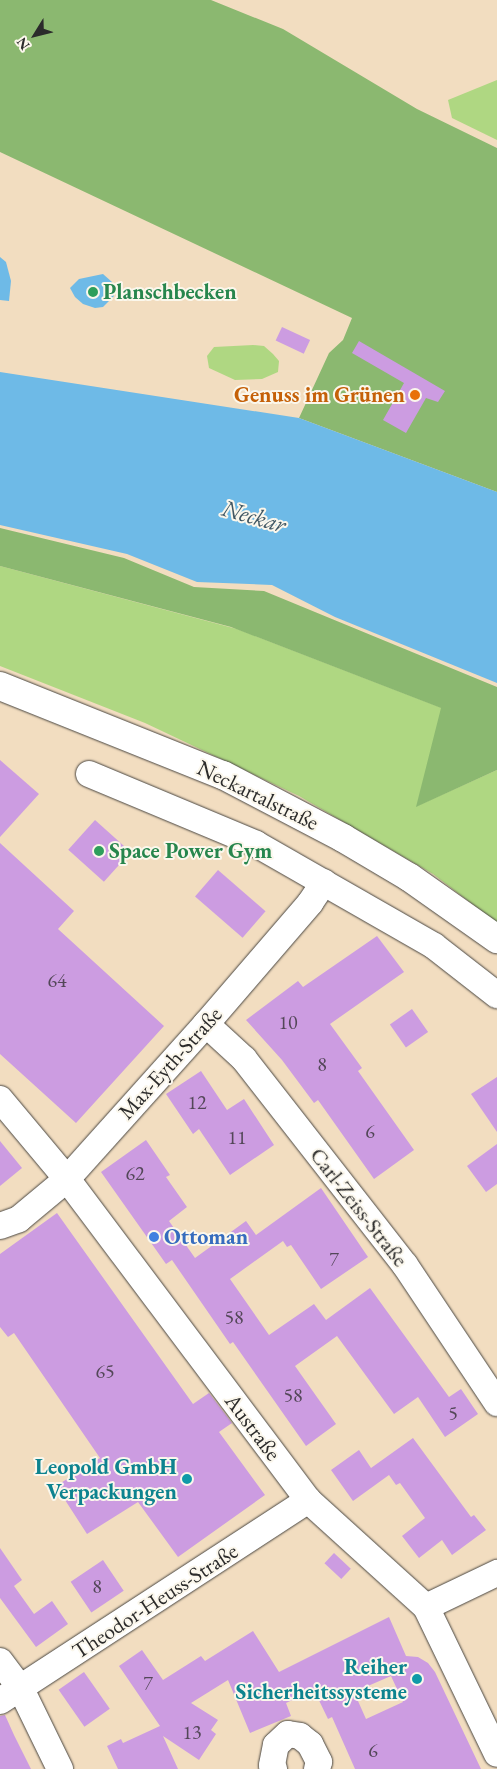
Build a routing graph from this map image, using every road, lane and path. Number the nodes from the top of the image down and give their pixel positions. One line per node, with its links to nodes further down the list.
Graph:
1 (0, 686): 4 (main road, Neckartalstraße)
2 (89, 774): 3 (street, Neckartalstraße)
3 (324, 882): 5 (street, Neckartalstraße); 6 (street, Max-Eyth-Straße)
4 (497, 939)
5 (497, 995)
6 (206, 1024): 8 (street, Max-Eyth-Straße); 10 (street, Carl-Zeiss-Straße)
7 (0, 1099): 8 (street, Austraße)
8 (67, 1179): 9 (street, Max-Eyth-Straße); 11 (street, Austraße)
9 (0, 1226)
10 (497, 1404)
11 (308, 1500): 13 (street, Austraße); 15 (street, Theodor-Heuss-Straße)
12 (497, 1574): 13 (street)
13 (426, 1607): 16 (street, Austraße)
14 (0, 1661): 15 (street)
15 (11, 1695): 17 (street)
16 (497, 1754)
17 (60, 1769)
18 (274, 1769): 19 (street)
19 (316, 1769)

